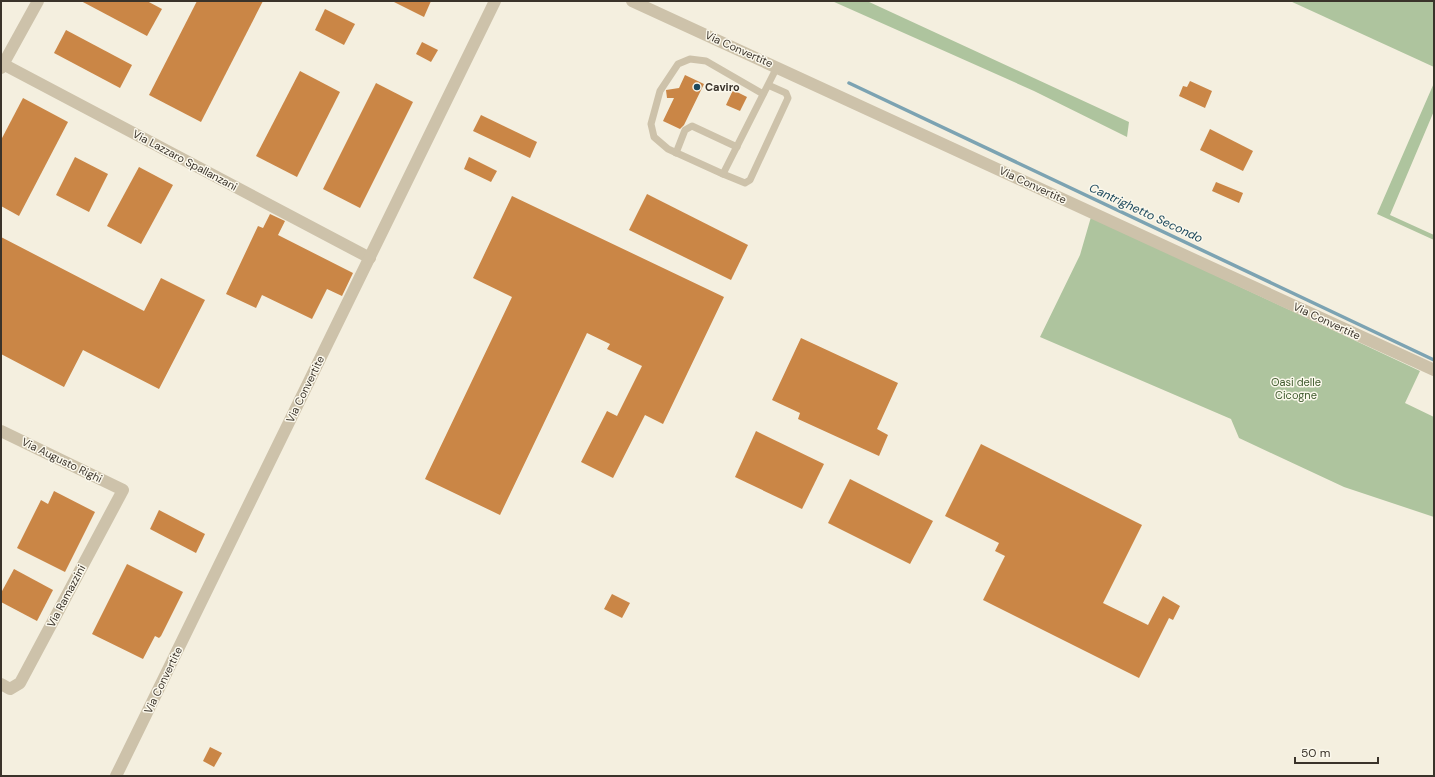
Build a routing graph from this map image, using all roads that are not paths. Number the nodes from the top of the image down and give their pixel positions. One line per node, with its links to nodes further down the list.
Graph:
1 (38, 1): 4 (street)
2 (495, 1): 11 (street, Via Convertite)
3 (632, 1): 5 (street, Via Convertite)
4 (2, 65): 11 (street, Via Lazzaro Spallanzani)
5 (777, 67): 6 (lane); 12 (street, Via Convertite)
6 (768, 85): 7 (lane); 10 (lane)
7 (764, 94): 8 (lane); 9 (lane)
8 (737, 147): 9 (lane); 10 (lane)
9 (676, 153): 10 (lane)
10 (723, 174)
11 (370, 258): 16 (street, Via Convertite)
12 (1434, 370)
13 (1, 431): 14 (street, Via Augusto Righi)
14 (123, 490): 15 (street, Via Ramazzini)
15 (1, 684)
16 (116, 776)

